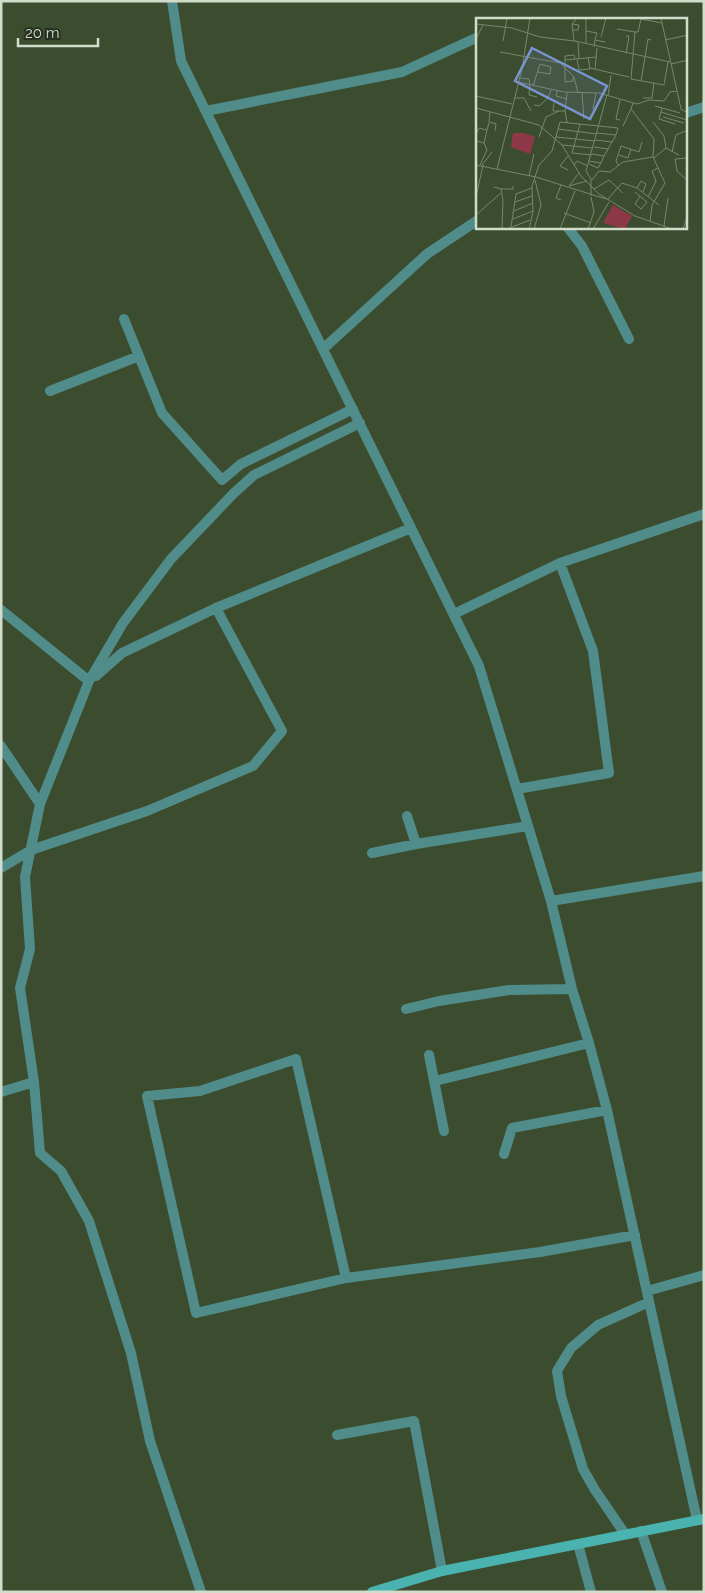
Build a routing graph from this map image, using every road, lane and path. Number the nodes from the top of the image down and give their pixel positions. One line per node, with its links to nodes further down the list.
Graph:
1 (172, 1): 4 (street)
2 (476, 38): 4 (street)
3 (704, 108): 5 (street)
4 (206, 111): 10 (street)
5 (688, 112)
6 (476, 221): 10 (street)
7 (569, 229): 9 (street)
8 (124, 319): 11 (street)
9 (629, 339)
10 (323, 349): 13 (street)
11 (139, 356): 12 (street); 13 (street)
12 (50, 391)
13 (353, 409): 14 (street)
14 (360, 423): 16 (street); 21 (street)
15 (704, 514): 17 (street)
16 (411, 528): 18 (street); 20 (street)
17 (560, 563): 20 (street); 23 (street)
18 (216, 608): 21 (street); 28 (street)
19 (1, 610): 21 (street)
20 (454, 614): 23 (street)
21 (89, 681): 24 (street)
22 (1, 746): 24 (street)
23 (517, 789): 26 (street)
24 (40, 804): 28 (street)
25 (407, 816): 27 (street)
26 (528, 826): 27 (street); 32 (street)
27 (416, 844): 29 (street)
28 (31, 850): 30 (street); 38 (street)
29 (372, 854)
30 (1, 868)
31 (704, 876): 32 (street)
32 (551, 901): 33 (street)
33 (572, 989): 34 (street); 35 (street)
34 (406, 1009)
35 (589, 1043): 37 (street); 40 (street)
36 (429, 1055): 37 (street)
37 (435, 1081): 41 (street)
38 (34, 1082): 39 (street); 54 (street)
39 (1, 1092)
40 (607, 1110): 42 (street); 43 (street)
41 (444, 1131)
42 (504, 1154)
43 (635, 1235): 45 (street); 46 (street)
44 (704, 1276): 46 (street)
45 (346, 1278): 45 (street)
46 (647, 1291): 47 (street)
47 (650, 1302): 49 (street); 51 (street)
48 (337, 1435): 53 (street)
49 (700, 1520): 50 (street)
50 (641, 1531): 51 (street); 57 (street)
51 (625, 1534): 52 (street)
52 (578, 1544): 53 (street); 56 (street)
53 (442, 1571): 55 (street)
54 (201, 1592)
55 (372, 1592)
56 (591, 1592)
57 (662, 1592)

